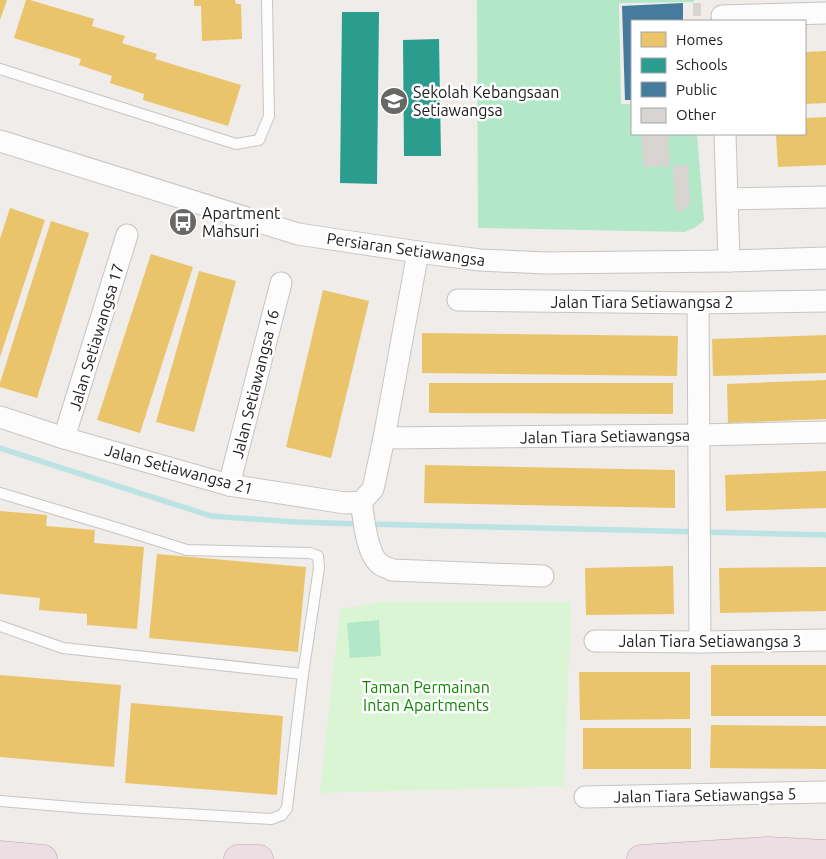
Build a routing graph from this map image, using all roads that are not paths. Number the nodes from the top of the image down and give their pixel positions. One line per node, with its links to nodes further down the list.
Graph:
1 (267, 0): 4 (lane)
2 (722, 13): 3 (street)
3 (826, 13)
4 (0, 69)
5 (725, 135): 8 (street)
6 (0, 141): 10 (street, Persiaran Setiawangsa)
7 (826, 197): 8 (street)
8 (727, 199): 12 (street)
9 (127, 236): 20 (street, Jalan Setiawangsa 17)
10 (418, 252): 12 (street, Persiaran Setiawangsa); 21 (street)
11 (826, 258): 12 (street, Persiaran Setiawangsa)
12 (729, 261)
13 (281, 283): 22 (street, Jalan Setiawangsa 16)
14 (458, 300): 16 (street, Jalan Tiara Setiawangsa 2)
15 (826, 301): 16 (street, Jalan Tiara Setiawangsa 2)
16 (698, 303): 19 (street)
17 (0, 417): 20 (street, Jalan Setiawangsa 21)
18 (826, 432): 19 (street, Jalan Tiara Setiawangsa)
19 (699, 436): 21 (street, Jalan Tiara Setiawangsa); 29 (street)
20 (64, 438): 22 (street, Jalan Setiawangsa 21)
21 (384, 438): 24 (street)
22 (229, 485): 24 (street, Jalan Setiawangsa 21)
23 (0, 493): 30 (lane)
24 (362, 509): 25 (street)
25 (543, 576)
26 (0, 626): 30 (lane)
27 (826, 640): 29 (street, Jalan Tiara Setiawangsa 3)
28 (595, 641): 29 (street, Jalan Tiara Setiawangsa 3)
29 (700, 642)
30 (304, 674): 33 (lane)
31 (826, 792): 32 (street, Jalan Tiara Setiawangsa 5)
32 (585, 797)
33 (0, 801)
34 (826, 854): 39 (highway)
35 (0, 855): 36 (highway)
36 (43, 859)
37 (238, 859): 38 (highway)
38 (259, 859)
39 (641, 859)

